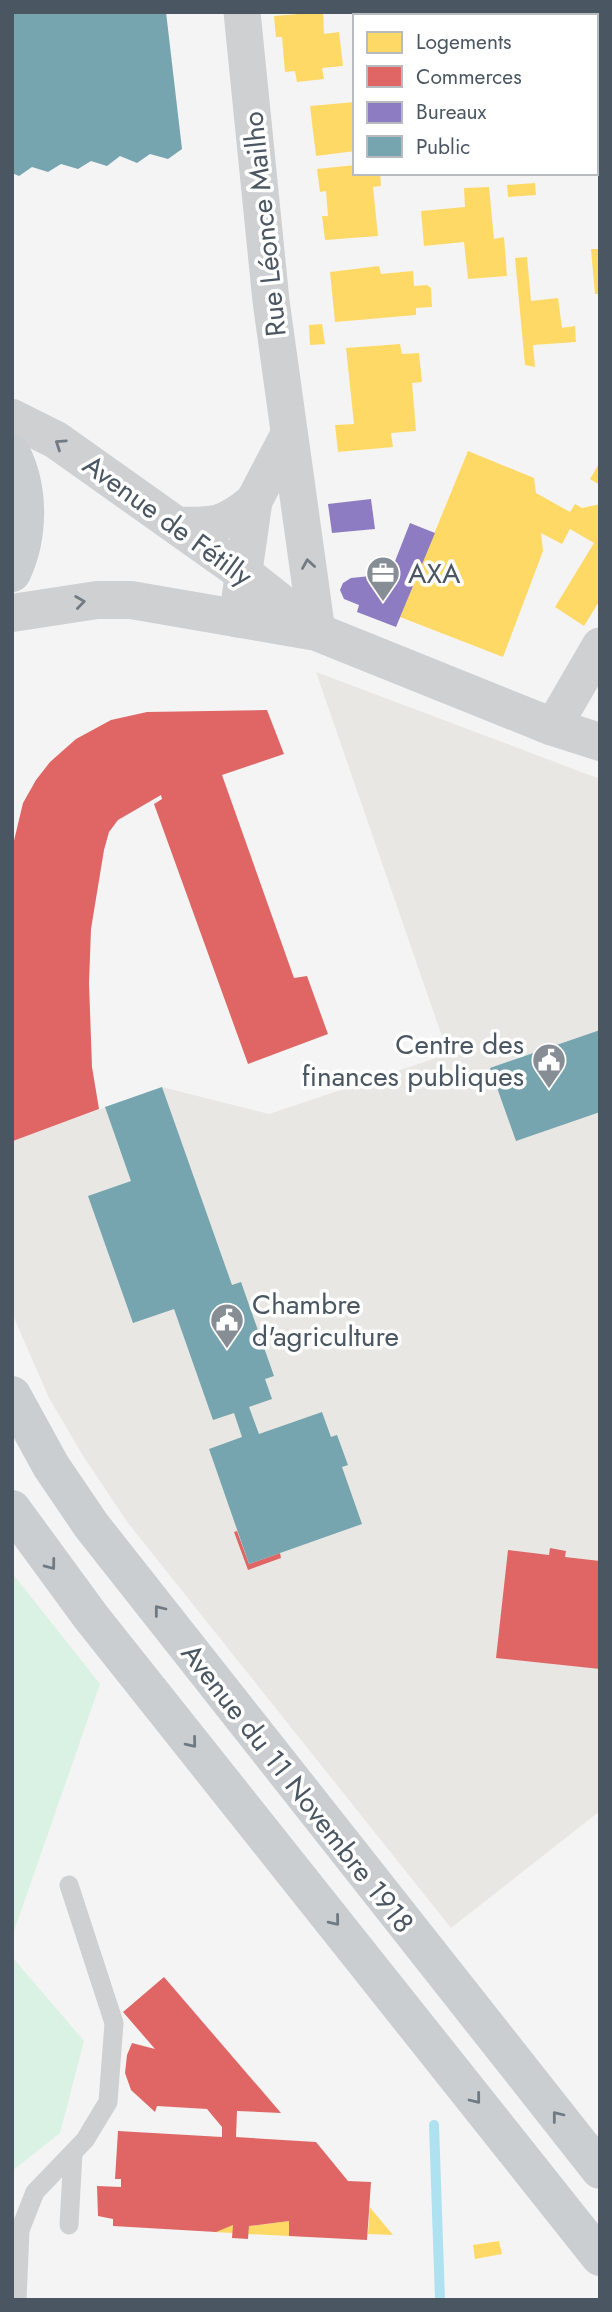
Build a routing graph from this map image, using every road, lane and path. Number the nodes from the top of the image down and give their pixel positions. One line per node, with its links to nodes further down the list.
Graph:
1 (242, 12): 3 (street, Rue Léonce Mailho)
2 (12, 418): 6 (street, Avenue de Fétilly, one-way to 2)
3 (288, 436): 5 (street); 11 (street, Rue Léonce Mailho, one-way to 3)
4 (12, 454): 8 (main road)
5 (254, 501): 6 (street); 7 (street)
6 (177, 525): 7 (street, Avenue de Fétilly)
7 (242, 572): 10 (street); 11 (street, Avenue de Fétilly)
8 (12, 573)
9 (12, 613): 10 (street, Avenue de Fétilly, one-way to 10)
10 (237, 618): 11 (street, Avenue de Fétilly)
11 (317, 632): 13 (street, Avenue de Fétilly)
12 (600, 646): 13 (street)
13 (553, 727): 14 (street, Avenue de Fétilly)
14 (600, 742)
15 (12, 1395): 19 (main road, Avenue du 11 Novembre 1918, one-way to 15)
16 (12, 1509): 21 (main road, Avenue du 11 Novembre 1918, one-way to 21)
17 (69, 1885): 18 (lane)
18 (73, 2153): 20 (lane); 22 (lane)
19 (600, 2170)
20 (69, 2225)
21 (600, 2257)
22 (17, 2300)

